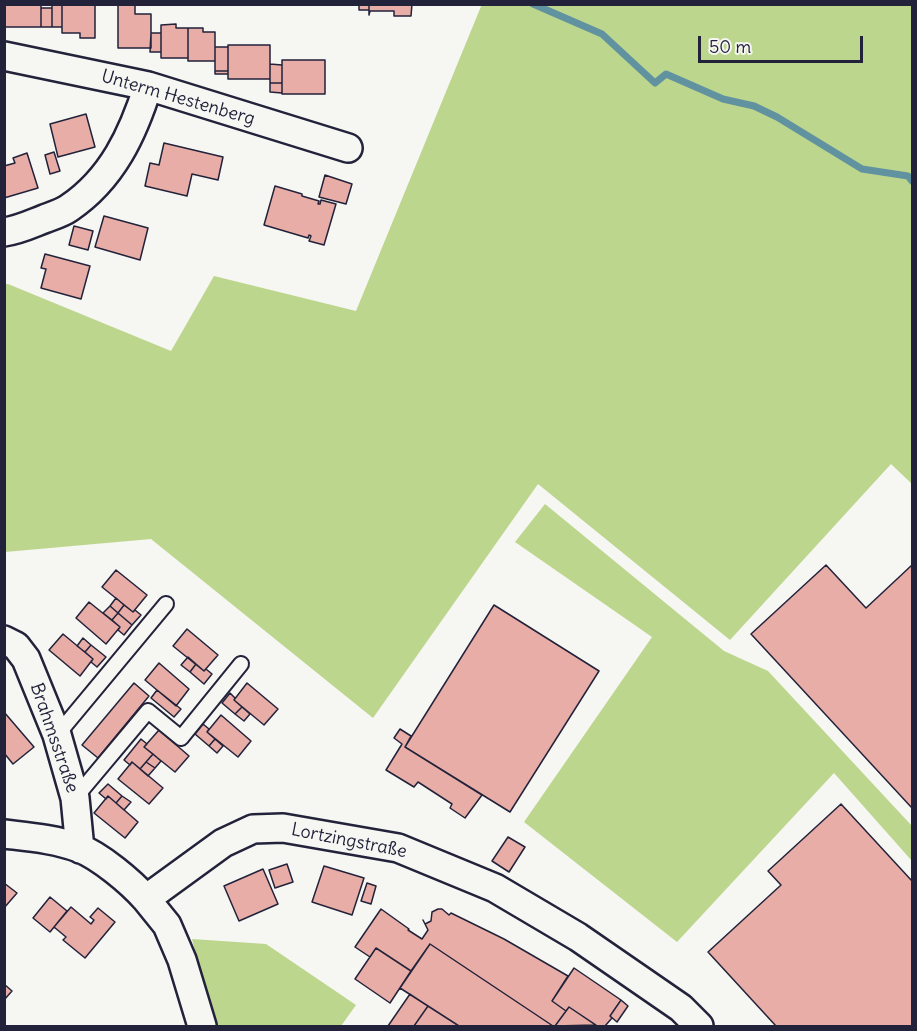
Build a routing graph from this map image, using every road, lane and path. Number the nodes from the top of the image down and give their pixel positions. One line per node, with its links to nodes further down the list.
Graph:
1 (4, 56): 2 (street, Unterm Hestenberg)
2 (147, 86): 3 (street, Unterm Hestenberg); 4 (street)
3 (348, 148)
4 (4, 232)
5 (166, 604): 8 (lane)
6 (4, 640): 8 (street, Brahmsstraße)
7 (241, 664): 9 (lane)
8 (57, 735): 9 (street, Brahmsstraße)
9 (75, 798): 11 (street, Brahmsstraße)
10 (4, 834): 11 (street)
11 (80, 849): 12 (street)
12 (146, 899): 13 (street); 14 (street, Lortzingstraße)
13 (202, 1026)
14 (699, 1026)

